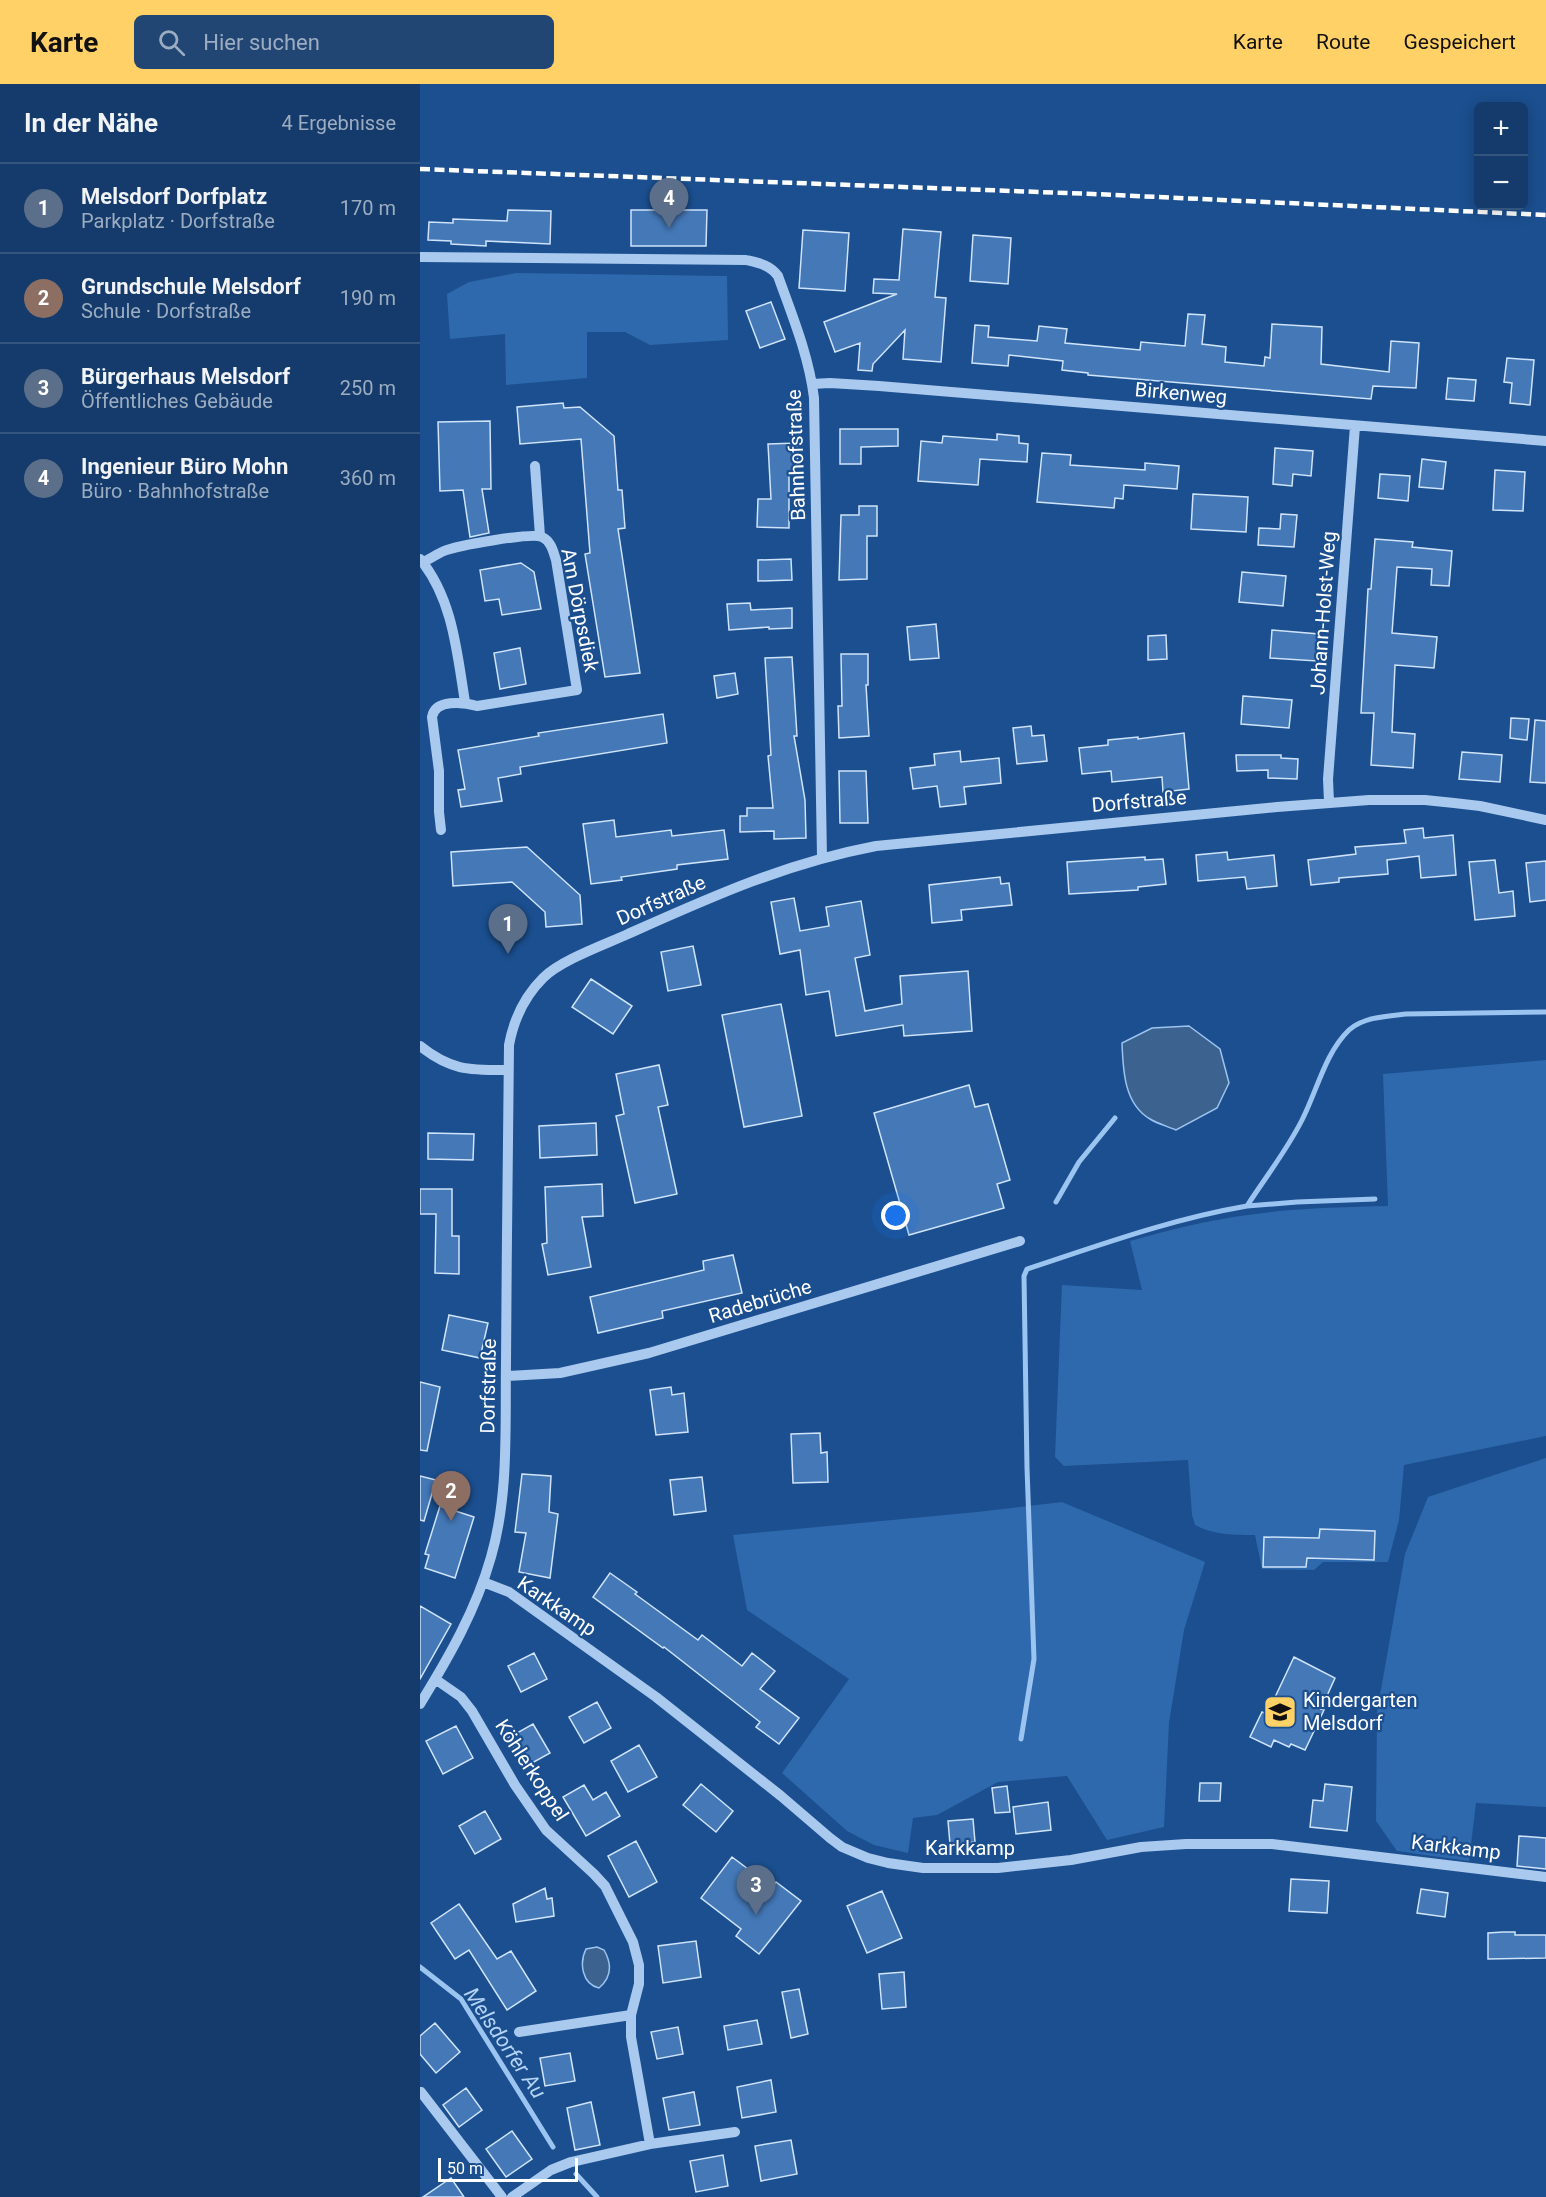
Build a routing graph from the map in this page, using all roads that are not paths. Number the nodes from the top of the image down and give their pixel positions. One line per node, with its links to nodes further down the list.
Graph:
1 (420, 258): 2 (street, Bahnhofstraße)
2 (812, 384): 3 (street, Birkenweg); 12 (street, Bahnhofstraße)
3 (1355, 426): 4 (street, Birkenweg); 9 (street, Johann-Holst-Weg)
4 (1546, 441)
5 (535, 466): 6 (street, Am Dörpsdiek)
6 (540, 536): 7 (street, Am Dörpsdiek); 8 (street, Am Dörpsdiek)
7 (422, 561): 8 (street, Am Dörpsdiek)
8 (465, 702): 11 (street, Am Dörpsdiek)
9 (1329, 802): 10 (street, Dorfstraße); 12 (street, Dorfstraße)
10 (1546, 820)
11 (441, 830)
12 (822, 857): 14 (street, Dorfstraße)
13 (420, 1046): 14 (street)
14 (508, 1070): 16 (street, Dorfstraße)
15 (1020, 1241): 16 (street, Radebrüche)
16 (506, 1376): 17 (street, Dorfstraße)
17 (483, 1582): 18 (street, Dorfstraße); 20 (street, Karkkamp)
18 (435, 1679): 19 (street, Dorfstraße); 21 (street, Köhlerkoppel)
19 (420, 1704)
20 (1546, 1876)
21 (631, 2015): 22 (street); 25 (street, Köhlerkoppel)
22 (519, 2032)
23 (421, 2092): 26 (street)
24 (735, 2132): 25 (street)
25 (650, 2145): 27 (street)
26 (502, 2197)
27 (512, 2197)

